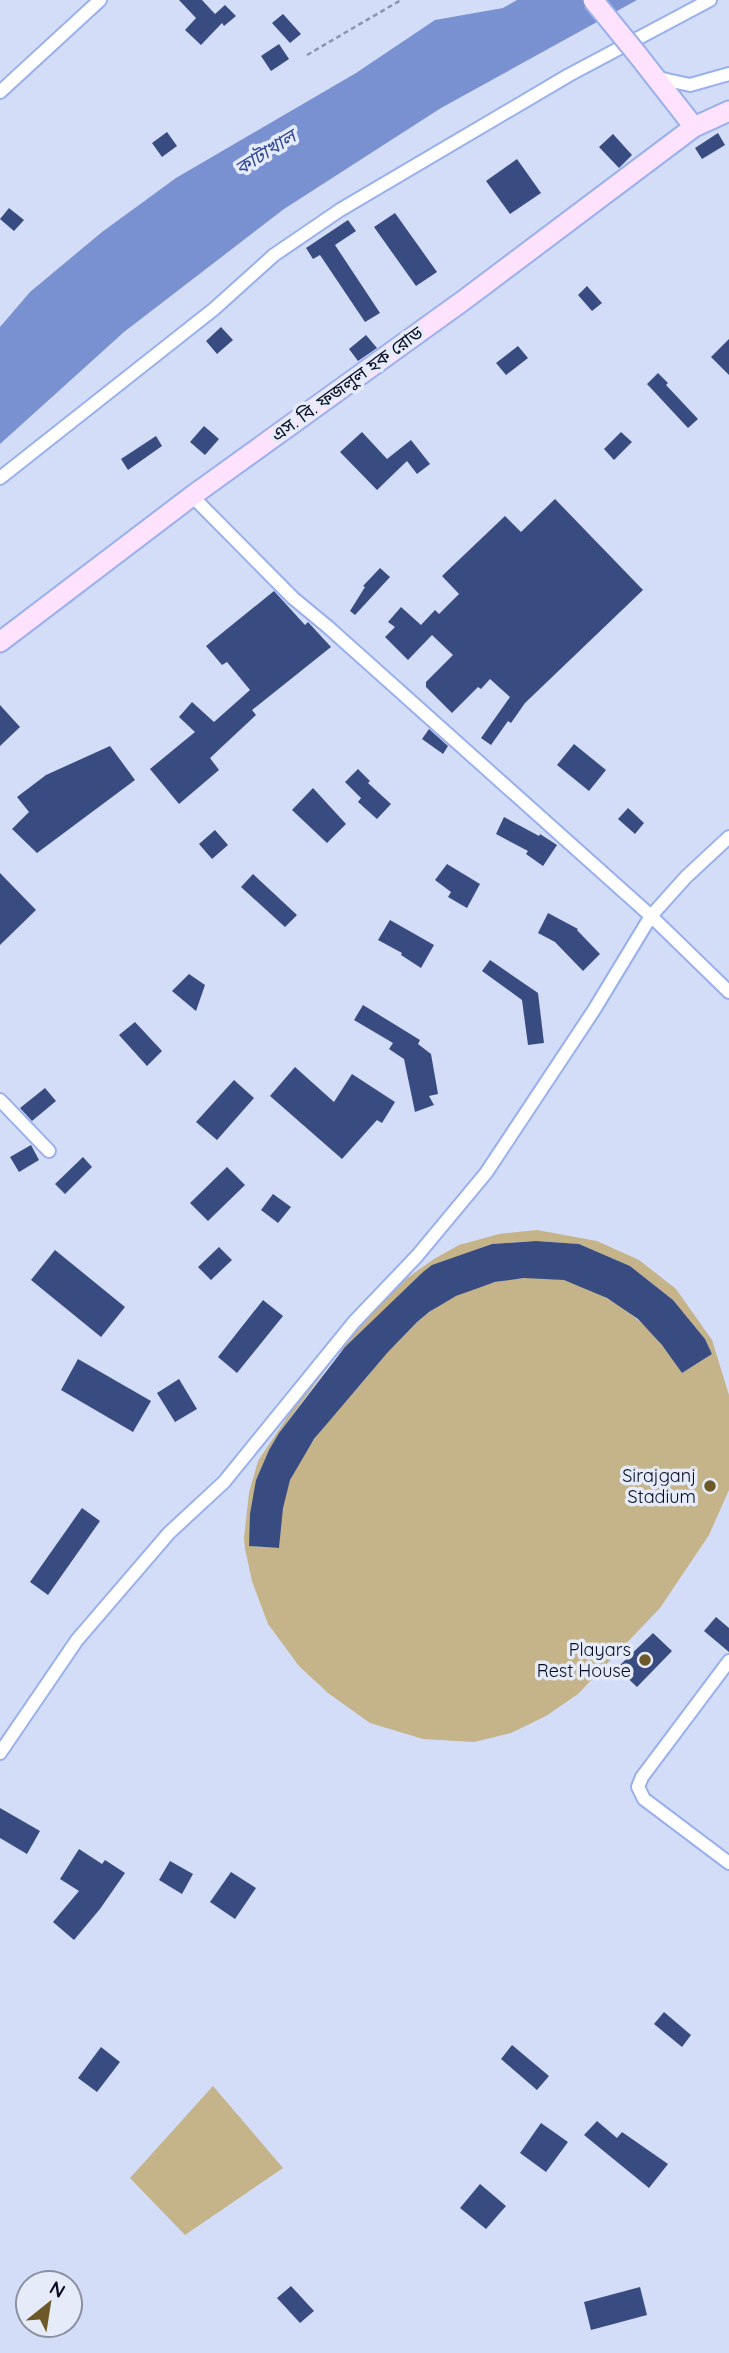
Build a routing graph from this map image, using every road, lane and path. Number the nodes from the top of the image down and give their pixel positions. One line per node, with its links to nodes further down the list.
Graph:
1 (100, 0): 8 (street)
2 (401, 0): 5 (path)
3 (593, 0): 7 (main road, bridge)
4 (710, 0): 11 (street)
5 (307, 55)
6 (729, 74): 7 (street)
7 (655, 77): 10 (main road)
8 (0, 92)
9 (729, 111): 10 (main road, এস. বি. ফজলুল হক রোড)
10 (694, 127): 12 (main road, এস. বি. ফজলুল হক রোড)
11 (0, 478)
12 (192, 496): 13 (main road, এস. বি. ফজলুল হক রোড); 15 (street)
13 (0, 642)
14 (729, 837): 15 (street)
15 (651, 916): 16 (street); 20 (street)
16 (729, 992)
17 (0, 1100): 18 (street)
18 (49, 1151)
19 (729, 1661): 21 (street)
20 (0, 1753)
21 (729, 1863)

